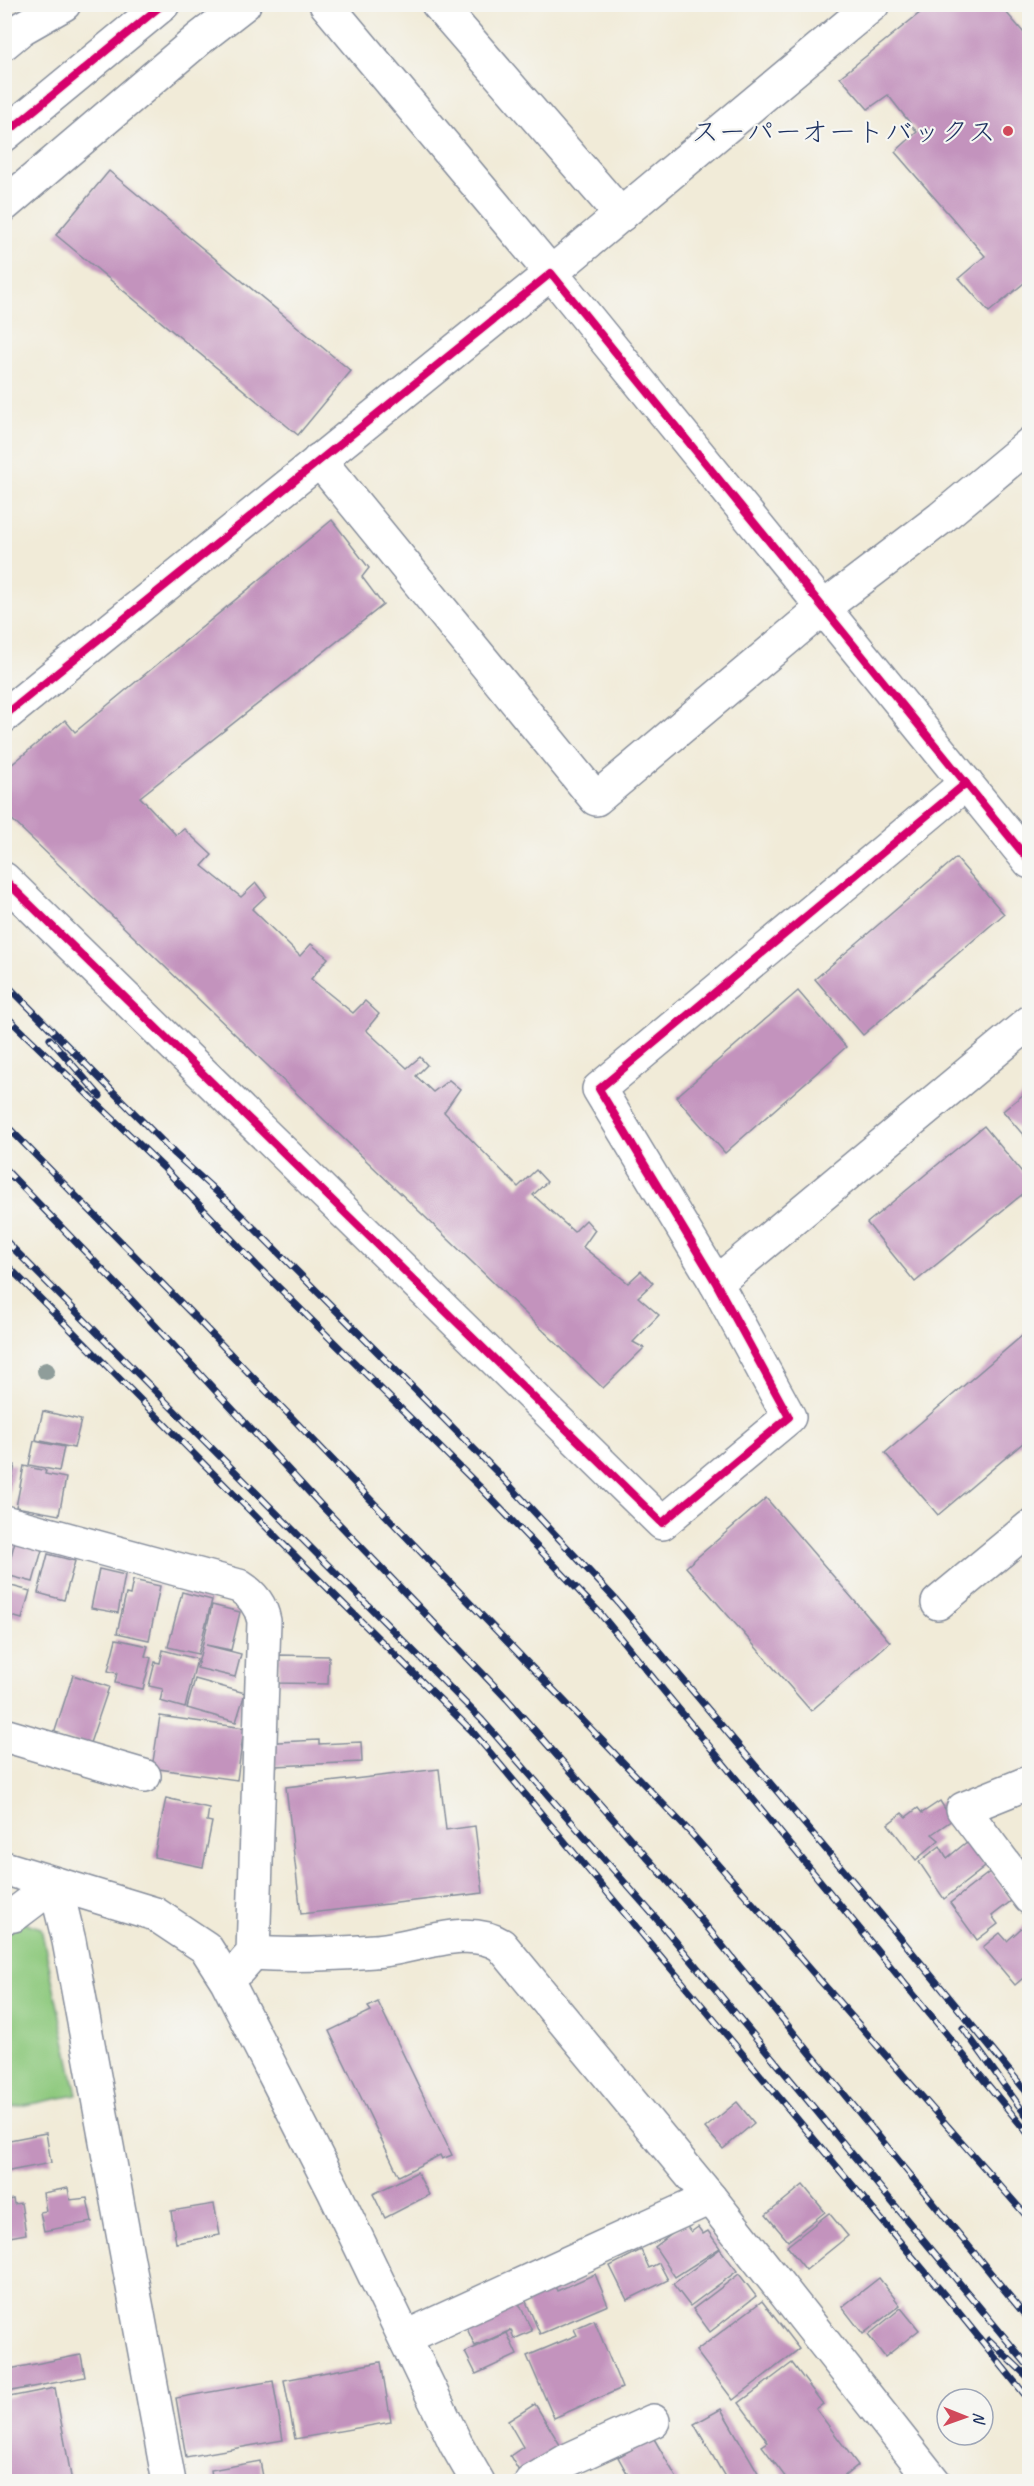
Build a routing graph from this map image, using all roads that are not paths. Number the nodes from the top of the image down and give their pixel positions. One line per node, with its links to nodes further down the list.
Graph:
1 (64, 4): 9 (street)
2 (163, 4): 10 (street)
3 (174, 4): 8 (street)
4 (244, 4): 8 (street)
5 (327, 4): 13 (street)
6 (438, 4): 12 (street)
7 (873, 4): 12 (street)
8 (199, 39): 11 (street)
9 (4, 43)
10 (4, 135)
11 (4, 204)
12 (621, 215): 13 (street)
13 (551, 273): 15 (street); 16 (street)
14 (1029, 444): 16 (street)
15 (319, 460): 16 (street); 17 (street)
16 (823, 608): 18 (street)
17 (4, 716)
18 (966, 783): 19 (street); 22 (street)
19 (1029, 862)
20 (4, 879): 22 (street)
21 (1029, 1022): 22 (street)
22 (716, 1283)
23 (4, 1522): 33 (street)
24 (1029, 1527): 25 (street)
25 (938, 1604)
26 (4, 1735): 27 (street)
27 (144, 1776)
28 (1029, 1782): 31 (street)
29 (4, 1868): 30 (street)
30 (56, 1884): 32 (street); 34 (street); 38 (street)
31 (1029, 1898)
32 (4, 1916)
33 (253, 1953): 34 (street); 35 (street)
34 (228, 1981): 36 (street)
35 (710, 2198): 36 (street); 41 (street)
36 (406, 2337): 39 (street)
37 (654, 2421): 40 (street)
38 (169, 2481)
39 (478, 2481)
40 (531, 2481)
41 (934, 2481)

